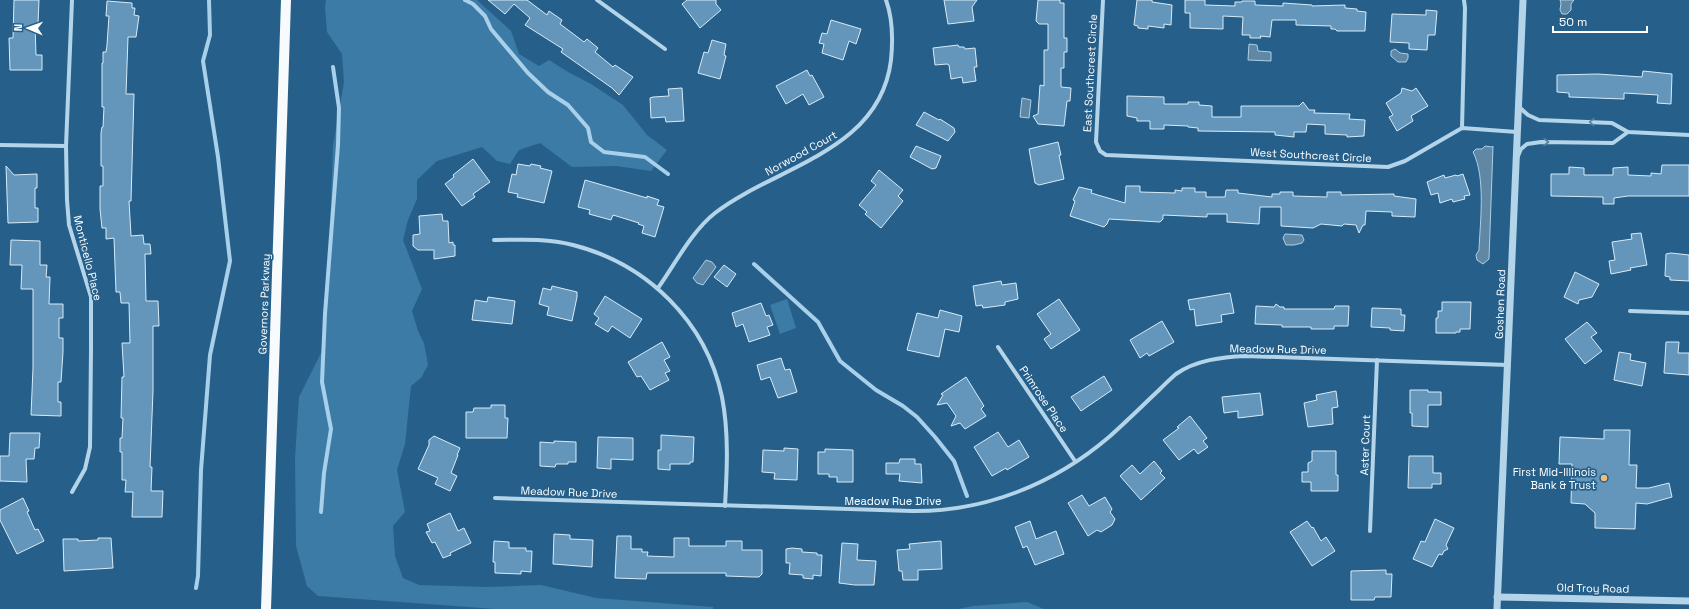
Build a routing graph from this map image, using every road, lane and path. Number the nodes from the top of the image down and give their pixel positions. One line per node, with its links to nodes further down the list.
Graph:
1 (72, 0): 15 (street, Monticello Place)
2 (286, 0): 32 (main road, Governors Parkway)
3 (597, 0): 8 (street)
4 (886, 0): 19 (street, Norwood Court)
5 (1103, 0): 16 (street, East Southcrest Circle)
6 (1464, 0): 10 (street)
7 (1523, 0): 9 (street, Goshen Road)
8 (665, 49)
9 (1518, 106): 11 (street, Goshen Road); 12 (street, one-way to 9)
10 (1462, 128): 11 (street); 16 (street, West Southcrest Circle)
11 (1517, 132): 17 (street, Goshen Road)
12 (1628, 132): 13 (street); 17 (street, one-way to 12)
13 (1689, 135)
14 (0, 145): 15 (street)
15 (66, 146): 26 (street, Monticello Place)
16 (1098, 147)
17 (1517, 160): 24 (street, Goshen Road)
18 (494, 240): 19 (street)
19 (658, 288): 28 (street)
20 (1630, 311): 21 (street)
21 (1689, 313)
22 (998, 347): 25 (street, Primrose Place)
23 (1377, 360): 24 (street, Meadow Rue Drive); 25 (street, Meadow Rue Drive); 29 (street, Aster Court)
24 (1508, 365): 30 (street, Goshen Road)
25 (1076, 461): 28 (street, Meadow Rue Drive)
26 (72, 492)
27 (495, 498): 28 (street, Meadow Rue Drive)
28 (725, 506)
29 (1370, 531)
30 (1497, 597): 31 (street, Old Troy Road); 33 (street, Goshen Road)
31 (1689, 601)
32 (266, 609)
33 (1497, 609)

